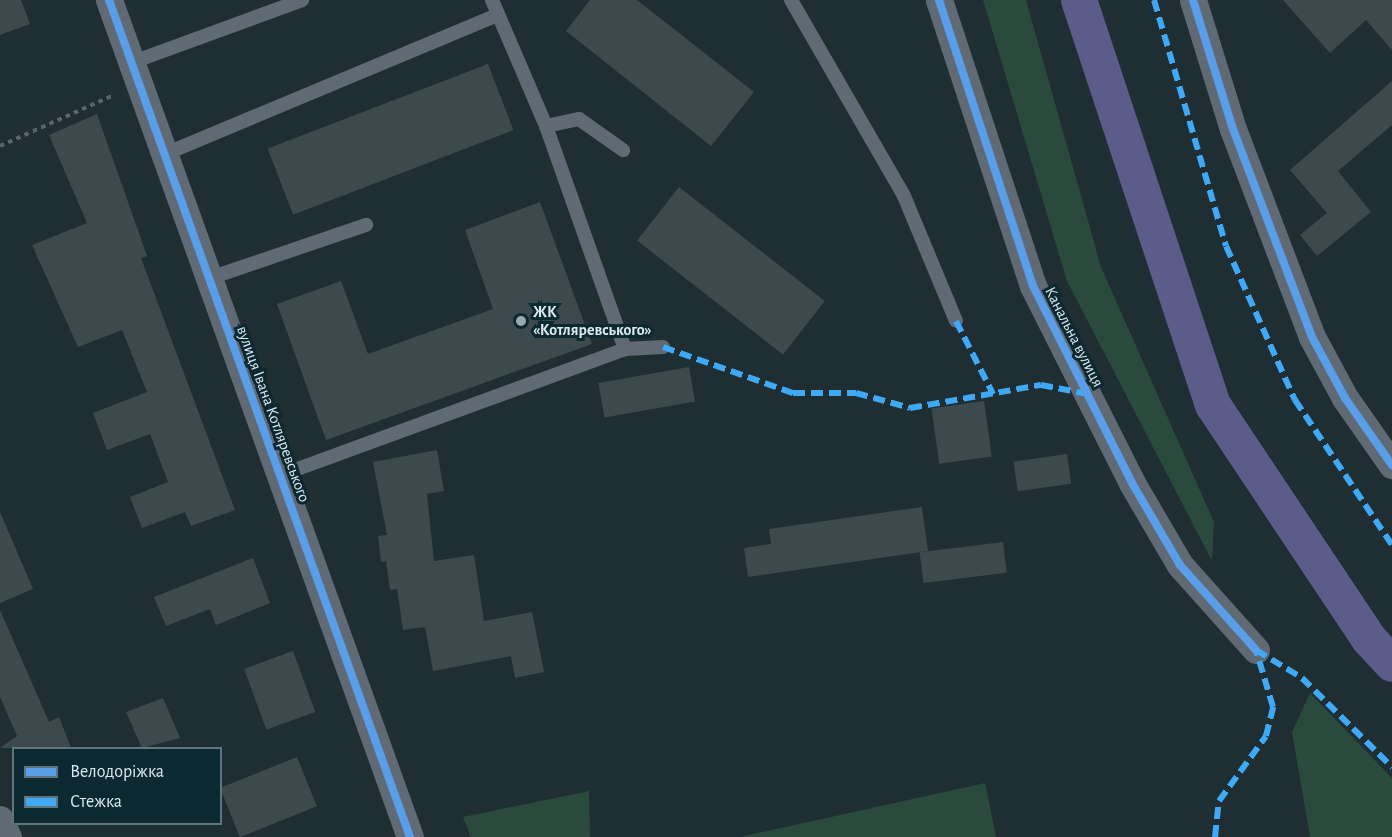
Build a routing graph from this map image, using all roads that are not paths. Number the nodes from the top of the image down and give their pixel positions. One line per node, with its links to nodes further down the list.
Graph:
1 (109, 0): 8 (street, вулиця Івана Котляревського)
2 (302, 0): 8 (lane)
3 (492, 0): 7 (lane)
4 (791, 0): 14 (lane)
5 (939, 0): 19 (street, Канальна вулиця)
6 (1193, 0): 17 (street)
7 (498, 15): 9 (lane); 11 (lane)
8 (136, 73): 11 (street, вулиця Івана Котляревського)
9 (546, 126): 10 (lane); 16 (lane)
10 (623, 150)
11 (165, 153): 13 (street, вулиця Івана Котляревського)
12 (366, 225): 13 (lane)
13 (210, 278): 18 (street, вулиця Івана Котляревського)
14 (956, 321)
15 (663, 347): 16 (lane)
16 (625, 349): 18 (lane)
17 (1392, 465)
18 (281, 475): 22 (street, вулиця Івана Котляревського)
19 (1256, 650)
20 (0, 819): 21 (street)
21 (8, 837)
22 (410, 837)

